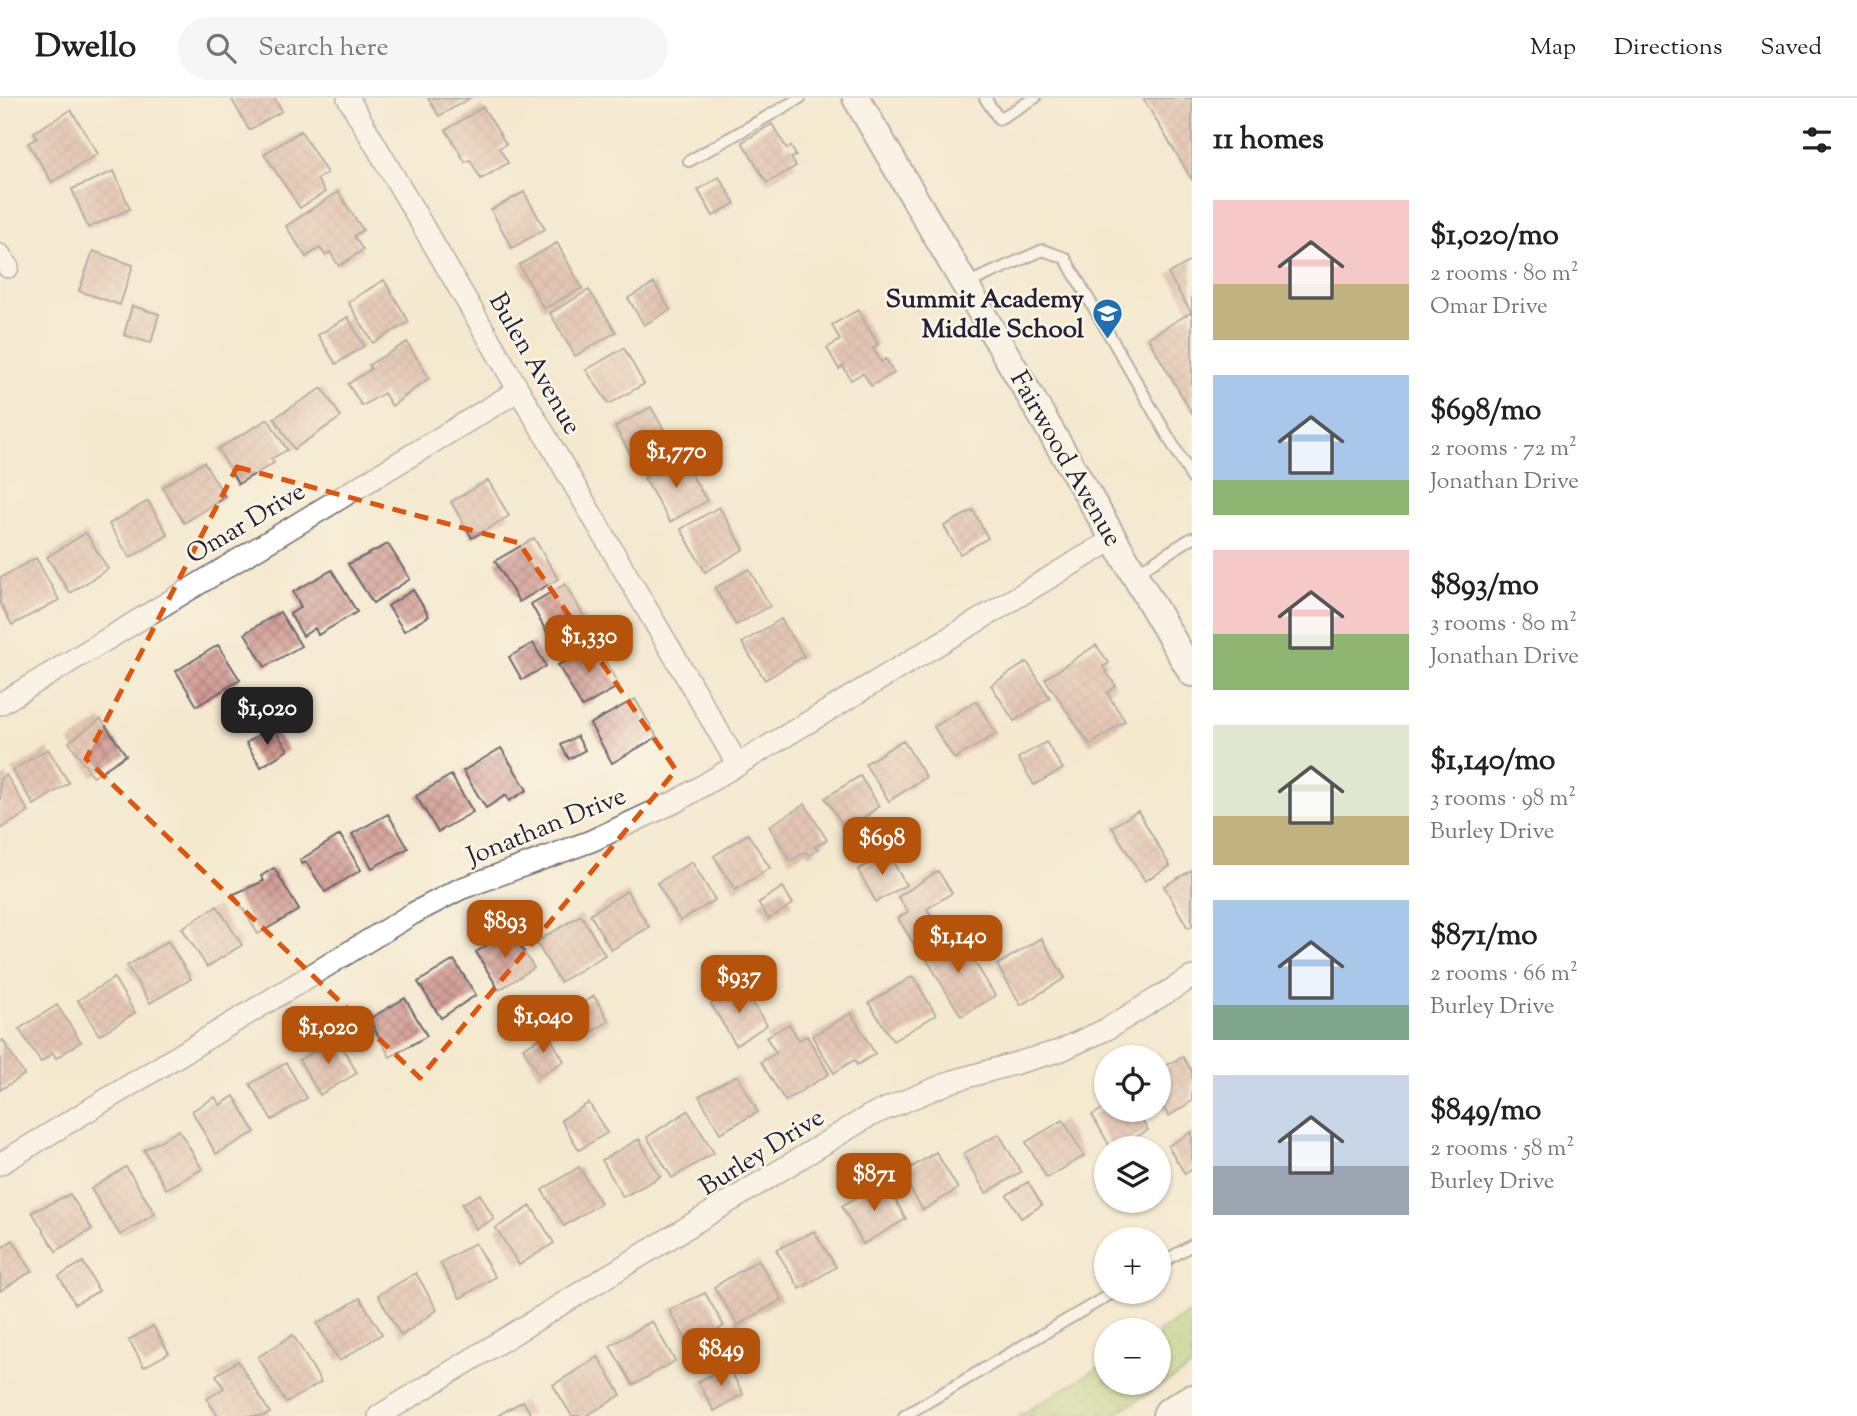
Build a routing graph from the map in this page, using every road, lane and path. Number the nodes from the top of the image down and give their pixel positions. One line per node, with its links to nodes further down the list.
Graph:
1 (348, 98): 8 (street, Bulen Avenue)
2 (800, 98): 6 (lane)
3 (856, 98): 7 (street, Fairwood Avenue)
4 (985, 98): 5 (lane)
5 (1035, 98)
6 (689, 161)
7 (965, 284): 9 (lane); 11 (street, Fairwood Avenue)
8 (519, 390): 14 (street, Omar Drive); 15 (street, Bulen Avenue)
9 (1192, 478)
10 (1192, 538): 12 (lane)
11 (1114, 539): 12 (street, Fairwood Avenue); 15 (street, Jonathan Drive)
12 (1134, 574): 13 (street, Fairwood Avenue)
13 (1192, 673)
14 (0, 704)
15 (738, 765): 17 (street, Jonathan Drive)
16 (1192, 977): 22 (street, Burley Drive)
17 (0, 1164)
18 (1192, 1245): 19 (lane)
19 (1171, 1257)
20 (1094, 1304): 23 (lane)
21 (1192, 1404): 24 (highway)
22 (379, 1416)
23 (904, 1416)
24 (1171, 1416)

